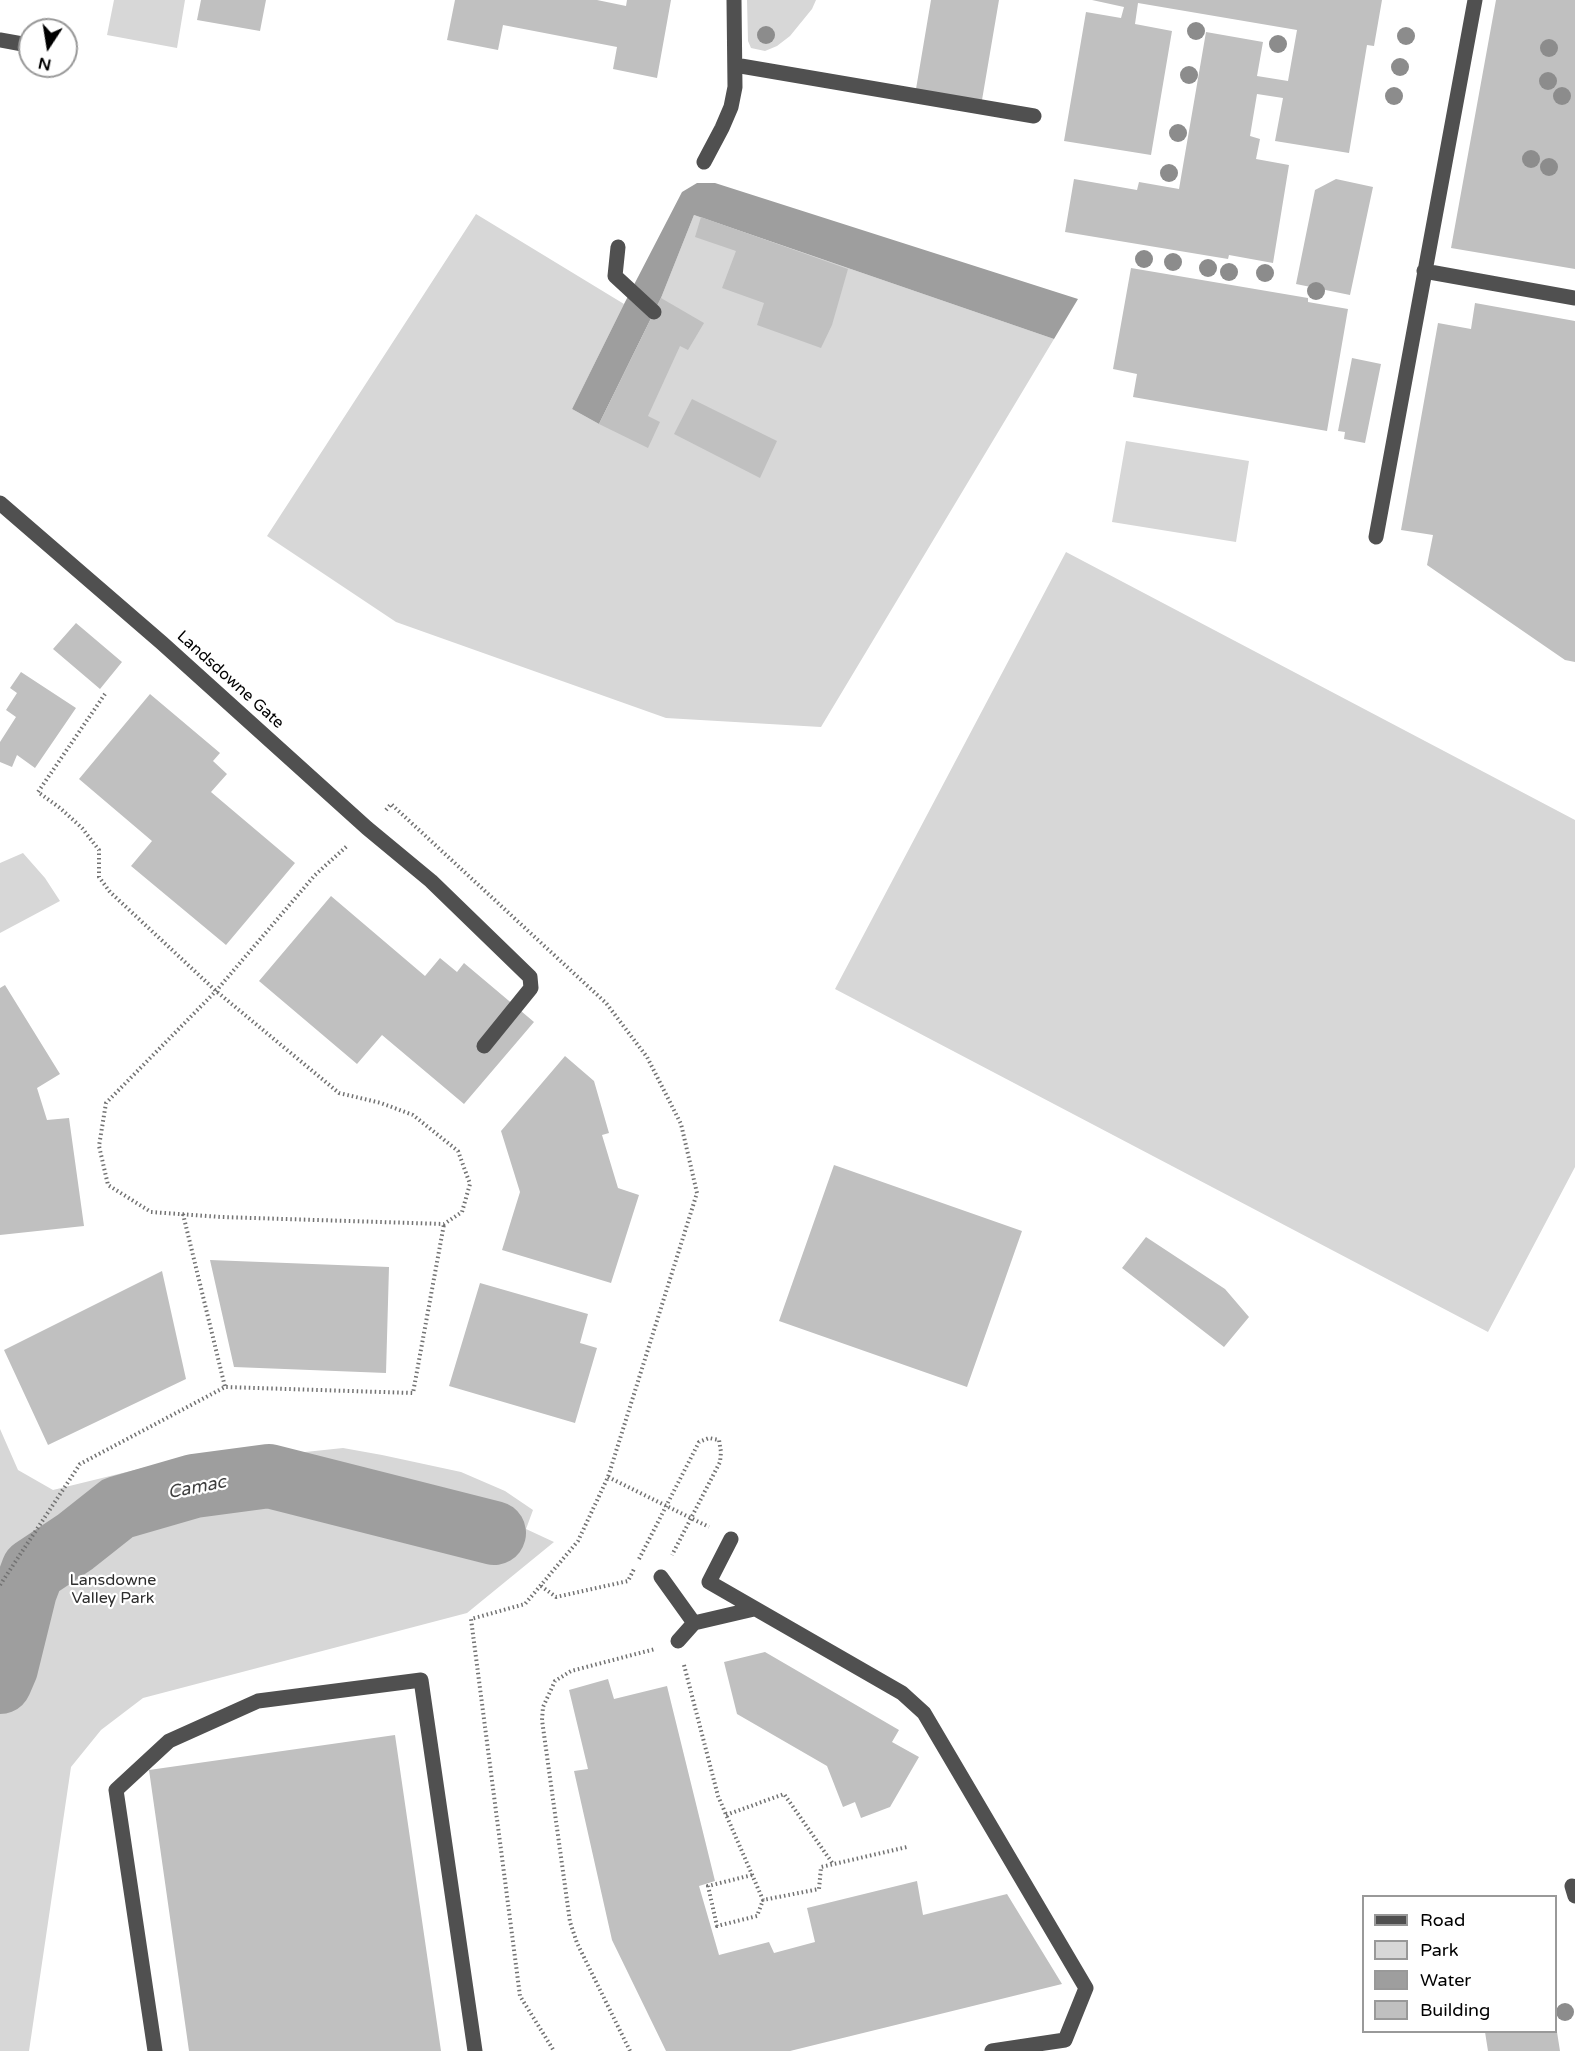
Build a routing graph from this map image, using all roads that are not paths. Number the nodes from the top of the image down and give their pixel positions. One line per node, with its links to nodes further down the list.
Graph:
1 (734, 0): 5 (street)
2 (1475, 0): 9 (street)
3 (0, 40): 4 (street)
4 (18, 43)
5 (735, 65): 6 (street); 7 (street)
6 (1034, 116)
7 (704, 162)
8 (618, 247): 11 (street)
9 (1424, 271): 10 (street); 13 (street)
10 (1575, 298)
11 (654, 312)
12 (0, 503): 14 (street, Landsdowne Gate)
13 (1376, 537)
14 (484, 1046)
15 (731, 1539): 17 (street)
16 (661, 1577): 18 (street)
17 (754, 1609): 18 (street); 22 (street)
18 (694, 1623): 19 (street)
19 (678, 1641)
20 (155, 2051): 21 (street)
21 (475, 2051)
22 (992, 2051)

